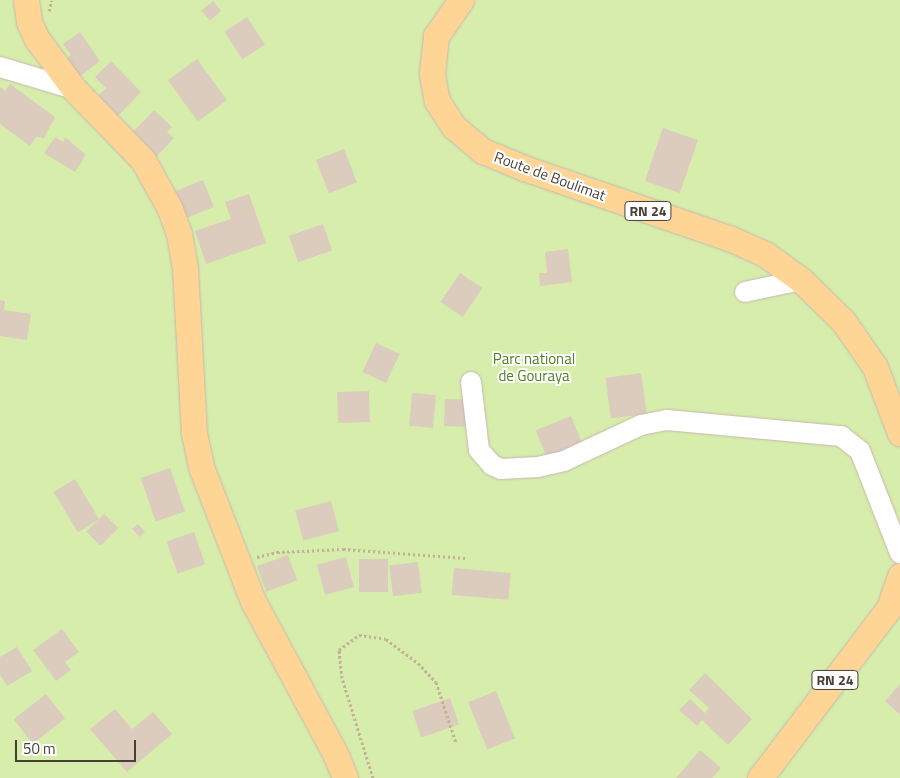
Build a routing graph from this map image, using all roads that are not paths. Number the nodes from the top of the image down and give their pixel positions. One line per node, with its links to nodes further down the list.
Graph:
1 (26, 0): 4 (main road)
2 (461, 0): 5 (main road, Route de Boulimat / RN 24)
3 (0, 66): 4 (street)
4 (74, 89): 11 (main road)
5 (801, 280): 6 (street); 8 (main road, Route de Boulimat / RN 24)
6 (745, 292)
7 (471, 382): 9 (street)
8 (900, 433)
9 (900, 553)
10 (900, 576): 12 (main road, RN 24)
11 (345, 778)
12 (760, 778)

